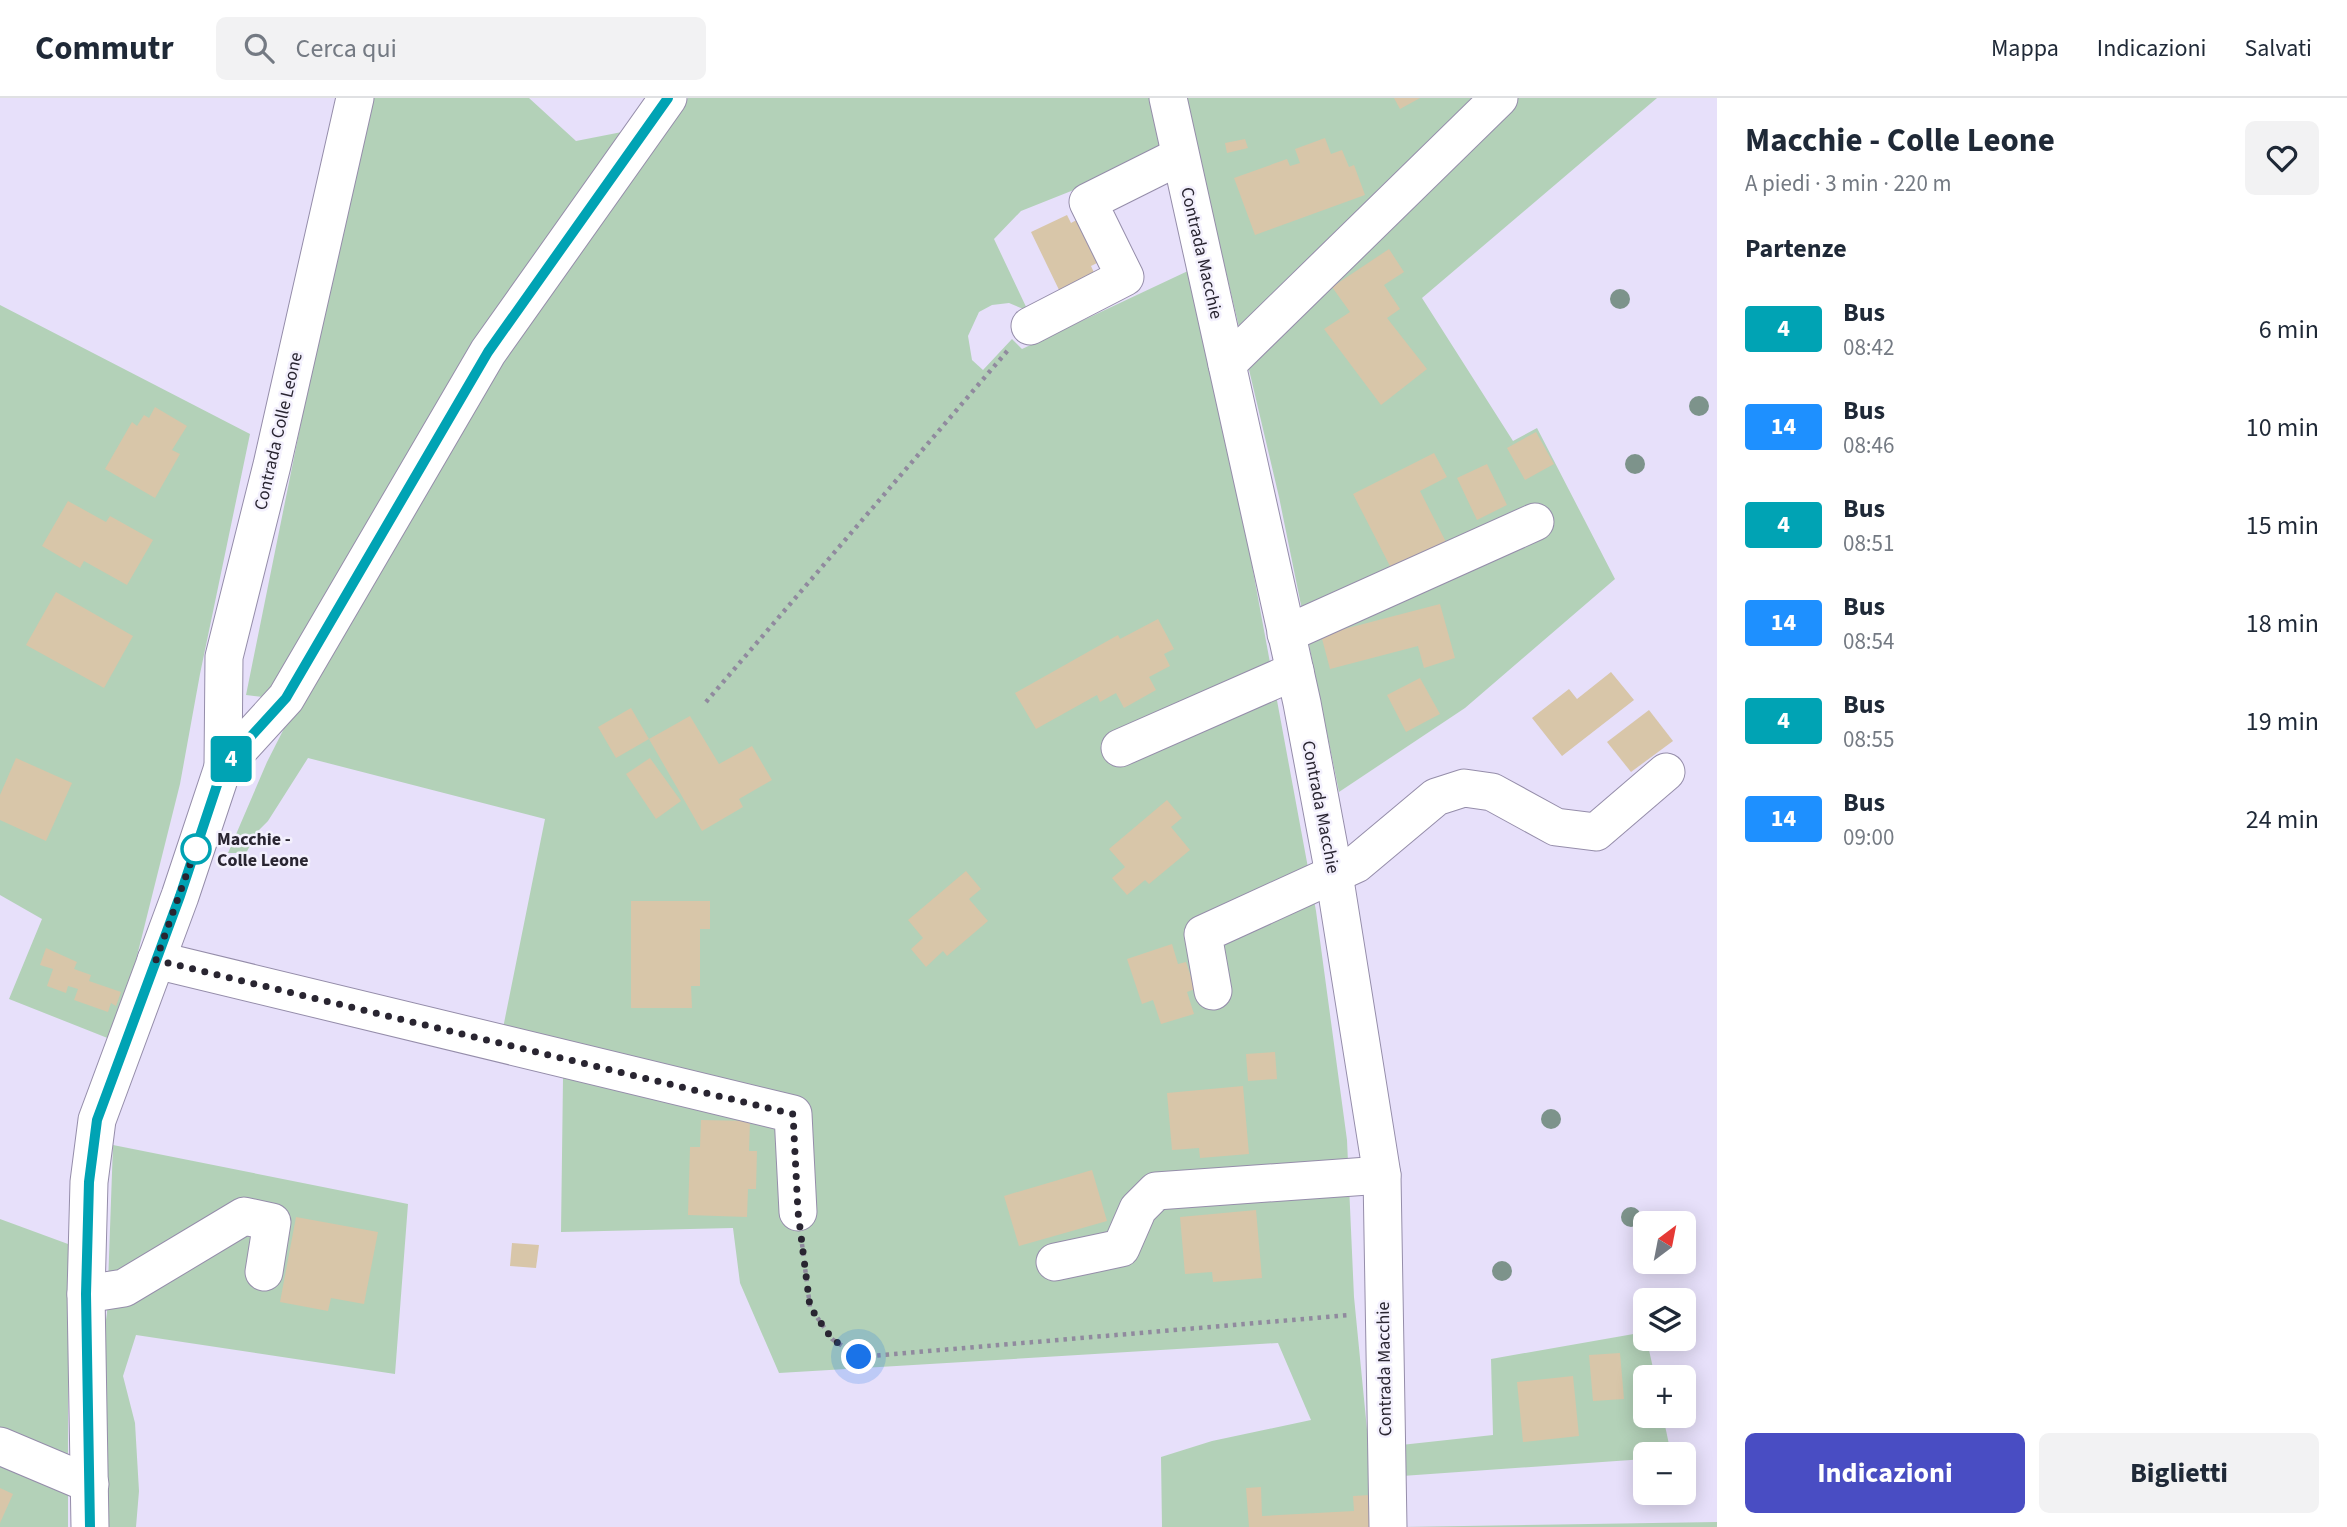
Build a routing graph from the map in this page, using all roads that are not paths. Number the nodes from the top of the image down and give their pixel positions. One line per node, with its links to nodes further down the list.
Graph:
1 (355, 98): 12 (street, Contrada Colle Leone)
2 (668, 98): 12 (street)
3 (1168, 98): 5 (street, Contrada Macchie)
4 (1499, 98): 7 (street)
5 (1180, 156): 6 (street); 7 (street, Contrada Macchie)
6 (1030, 326)
7 (1227, 364): 9 (street, Contrada Macchie)
8 (1535, 522): 9 (street)
9 (1286, 634): 10 (street, Contrada Macchie)
10 (1295, 671): 11 (street); 14 (street, Contrada Macchie)
11 (1119, 748)
12 (223, 767): 15 (street)
13 (1666, 772): 14 (street)
14 (1334, 873): 16 (street); 17 (street, Contrada Macchie)
15 (156, 960): 18 (street); 21 (street)
16 (1213, 991)
17 (1382, 1175): 19 (street); 25 (street, Contrada Macchie)
18 (798, 1212)
19 (1055, 1262)
20 (264, 1272): 21 (street)
21 (86, 1294): 23 (street)
22 (0, 1446): 23 (street)
23 (90, 1484): 24 (street)
24 (90, 1527)
25 (1388, 1527)

